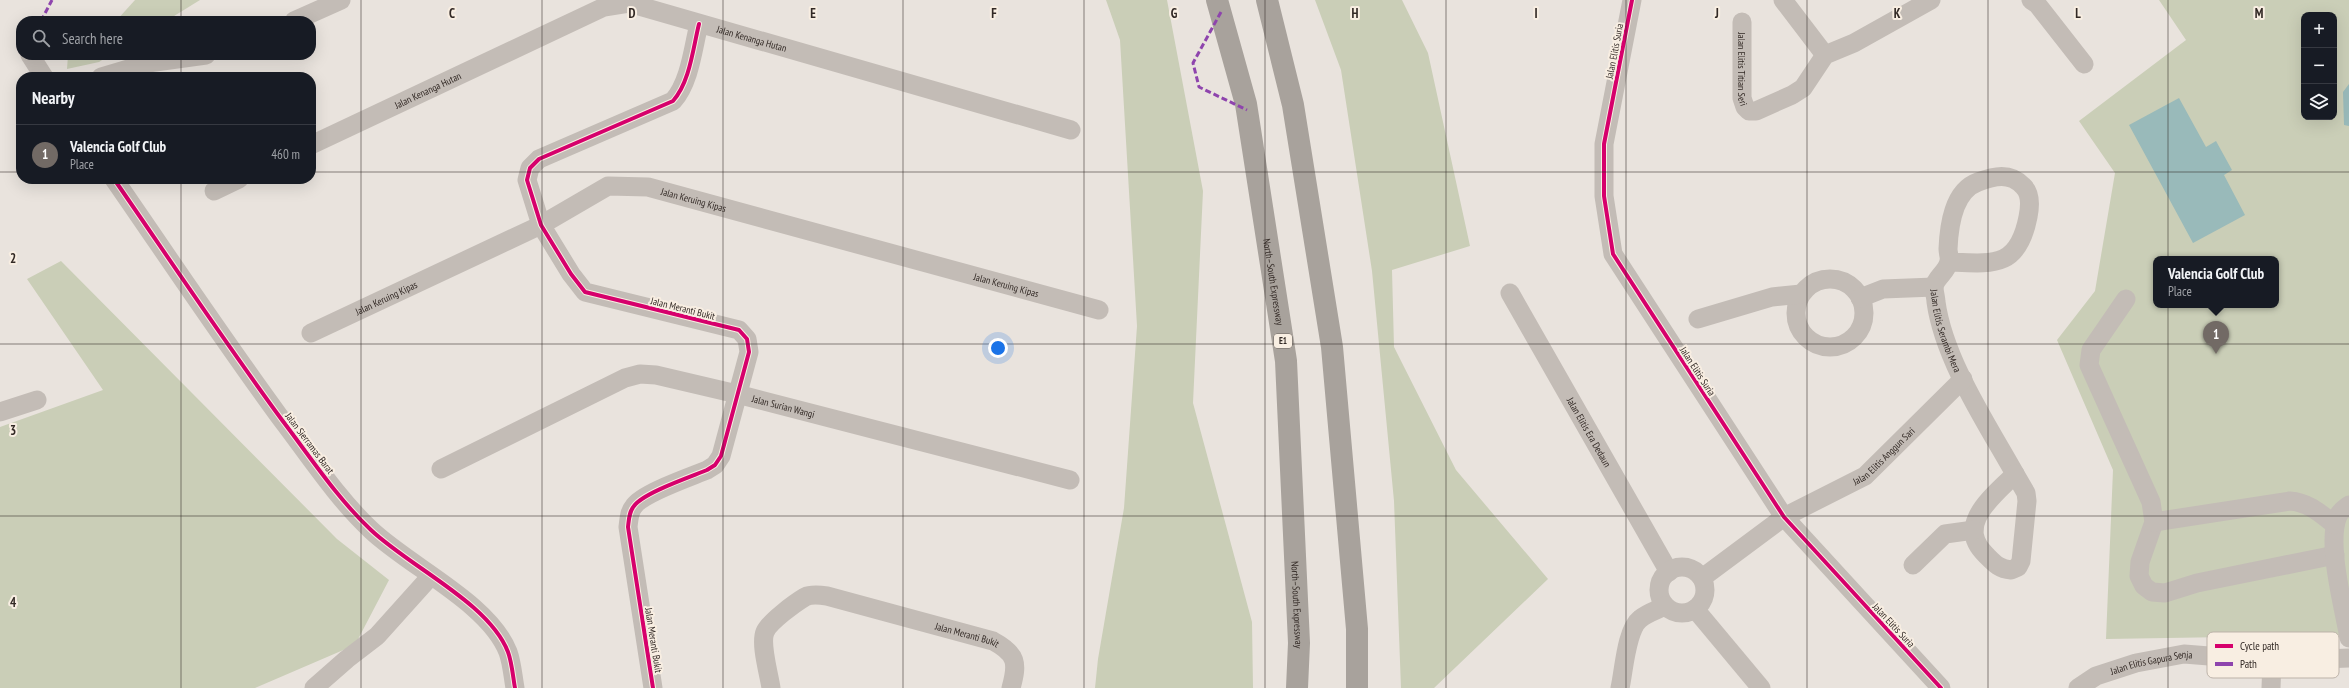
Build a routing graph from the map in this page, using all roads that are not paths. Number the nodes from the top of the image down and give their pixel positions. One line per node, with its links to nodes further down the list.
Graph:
1 (341, 0): 8 (street)
2 (1217, 0): 63 (highway, North–South Expressway / E1)
3 (1267, 0): 64 (highway)
4 (1632, 0): 42 (street, Jalan Elitis Suria)
5 (1783, 0): 11 (street)
6 (1931, 0): 11 (street)
7 (2031, 0): 15 (street)
8 (305, 16)
9 (1742, 22): 11 (street, Jalan Elitis Titian Seri)
10 (699, 24): 19 (street, Jalan Kenanga Hutan); 20 (street, Jalan Kenanga Hutan); 24 (street, Jalan Meranti Bukit)
11 (1825, 55)
12 (33, 60): 16 (street)
13 (170, 60): 14 (street)
14 (148, 63): 17 (street); 18 (street)
15 (2084, 64)
16 (41, 72)
17 (118, 72)
18 (139, 72)
19 (1071, 130)
20 (316, 143)
21 (117, 184): 49 (street, Jalan Sierramas Barat)
22 (229, 184): 23 (street)
23 (214, 191)
24 (542, 224): 31 (street, Jalan Keruing Kipas); 33 (street, Jalan Keruing Kipas); 35 (street, Jalan Meranti Bukit)
25 (1949, 262): 25 (street, Jalan Elitis Serambi Mera); 26 (street, Jalan Elitis Serambi Mera)
26 (1934, 287): 29 (street); 34 (street, Jalan Elitis Serambi Mera)
27 (1510, 293): 48 (street, Jalan Elitis Era Dedaun)
28 (1801, 294): 29 (street); 29 (street); 32 (street)
29 (1860, 298)
30 (2126, 299): 43 (street)
31 (1099, 310)
32 (1698, 319)
33 (311, 333)
34 (1963, 379): 39 (street); 42 (street, Jalan Elitis Anggun Sari)
35 (737, 394): 38 (street, Jalan Surian Wangi); 40 (street, Jalan Surian Wangi); 60 (street, Jalan Meranti Bukit)
36 (37, 400): 37 (street)
37 (0, 412)
38 (441, 469)
39 (2016, 474): 45 (street); 45 (street)
40 (1070, 480)
41 (2349, 506): 44 (street)
42 (1784, 517): 50 (street, Jalan Elitis Anggun Sari); 67 (street, Jalan Elitis Suria)
43 (2154, 522): 44 (street); 46 (street)
44 (2335, 525): 46 (street)
45 (1974, 530): 47 (street)
46 (2335, 555): 53 (street)
47 (1913, 565)
48 (1669, 572): 50 (street); 51 (street)
49 (430, 577): 58 (street); 59 (street, Jalan Sierramas Barat)
50 (1702, 578): 52 (street)
51 (1665, 606): 52 (street); 65 (street)
52 (1695, 609): 66 (street)
53 (2349, 638)
54 (2207, 656): 68 (street, Jalan Elitis Gapura Senja)
55 (2339, 658): 56 (street, Jalan Elitis Gapura Senja)
56 (2349, 658)
57 (2271, 678): 69 (street)
58 (314, 688)
59 (514, 688)
60 (653, 688)
61 (771, 688): 62 (street, Jalan Meranti Bukit)
62 (1011, 688)
63 (1297, 688)
64 (1357, 688)
65 (1620, 688)
66 (1761, 688)
67 (1941, 688)
68 (2078, 688)
69 (2271, 688)

